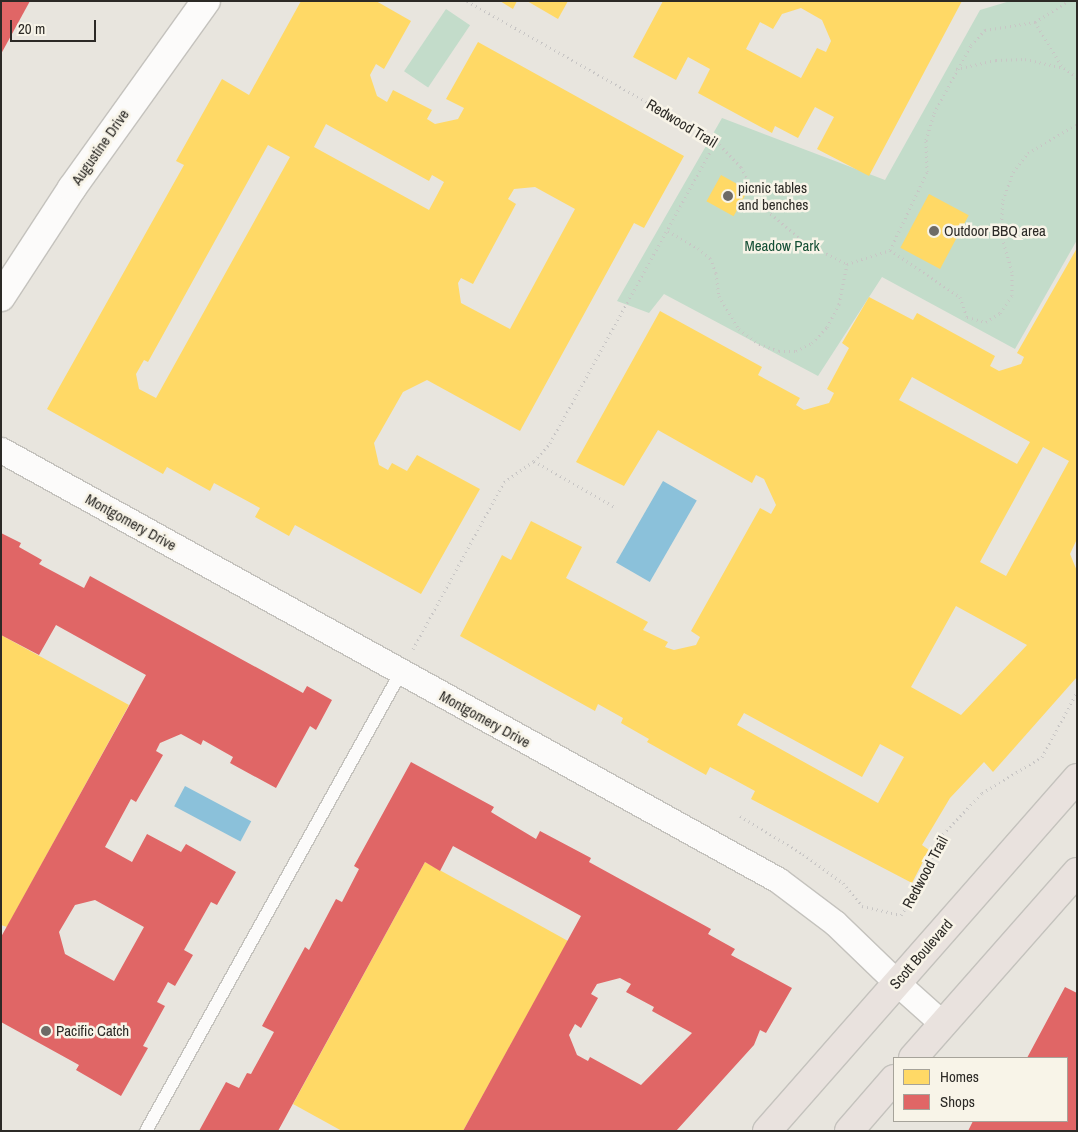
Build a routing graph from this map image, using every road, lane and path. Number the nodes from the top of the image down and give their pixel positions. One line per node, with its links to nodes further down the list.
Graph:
1 (206, 1): 13 (street, Augustine Drive)
2 (467, 1): 9 (path, Redwood Trail)
3 (1069, 1): 4 (path)
4 (1035, 22): 5 (path); 6 (path)
5 (1064, 68): 6 (path); 7 (path)
6 (956, 70): 11 (path)
7 (1077, 77)
8 (1077, 124): 11 (path)
9 (716, 141): 10 (path); 12 (path, Redwood Trail)
10 (668, 231): 12 (path); 15 (path)
11 (890, 250): 12 (path)
12 (847, 264)
13 (1, 298)
14 (1, 450): 17 (street, Montgomery Drive)
15 (534, 461): 16 (path); 17 (path)
16 (615, 507)
17 (401, 672): 22 (street, Montgomery Drive); 26 (lane)
18 (1077, 692): 20 (path, Redwood Trail)
19 (1077, 778): 22 (main road, Scott Boulevard)
20 (740, 816)
21 (1077, 872): 23 (main road)
22 (896, 982): 23 (street, Montgomery Drive); 27 (main road, Scott Boulevard)
23 (943, 1024): 24 (main road)
24 (914, 1057)
25 (893, 1080): 28 (main road)
26 (146, 1131)
27 (767, 1131)
28 (849, 1131)

